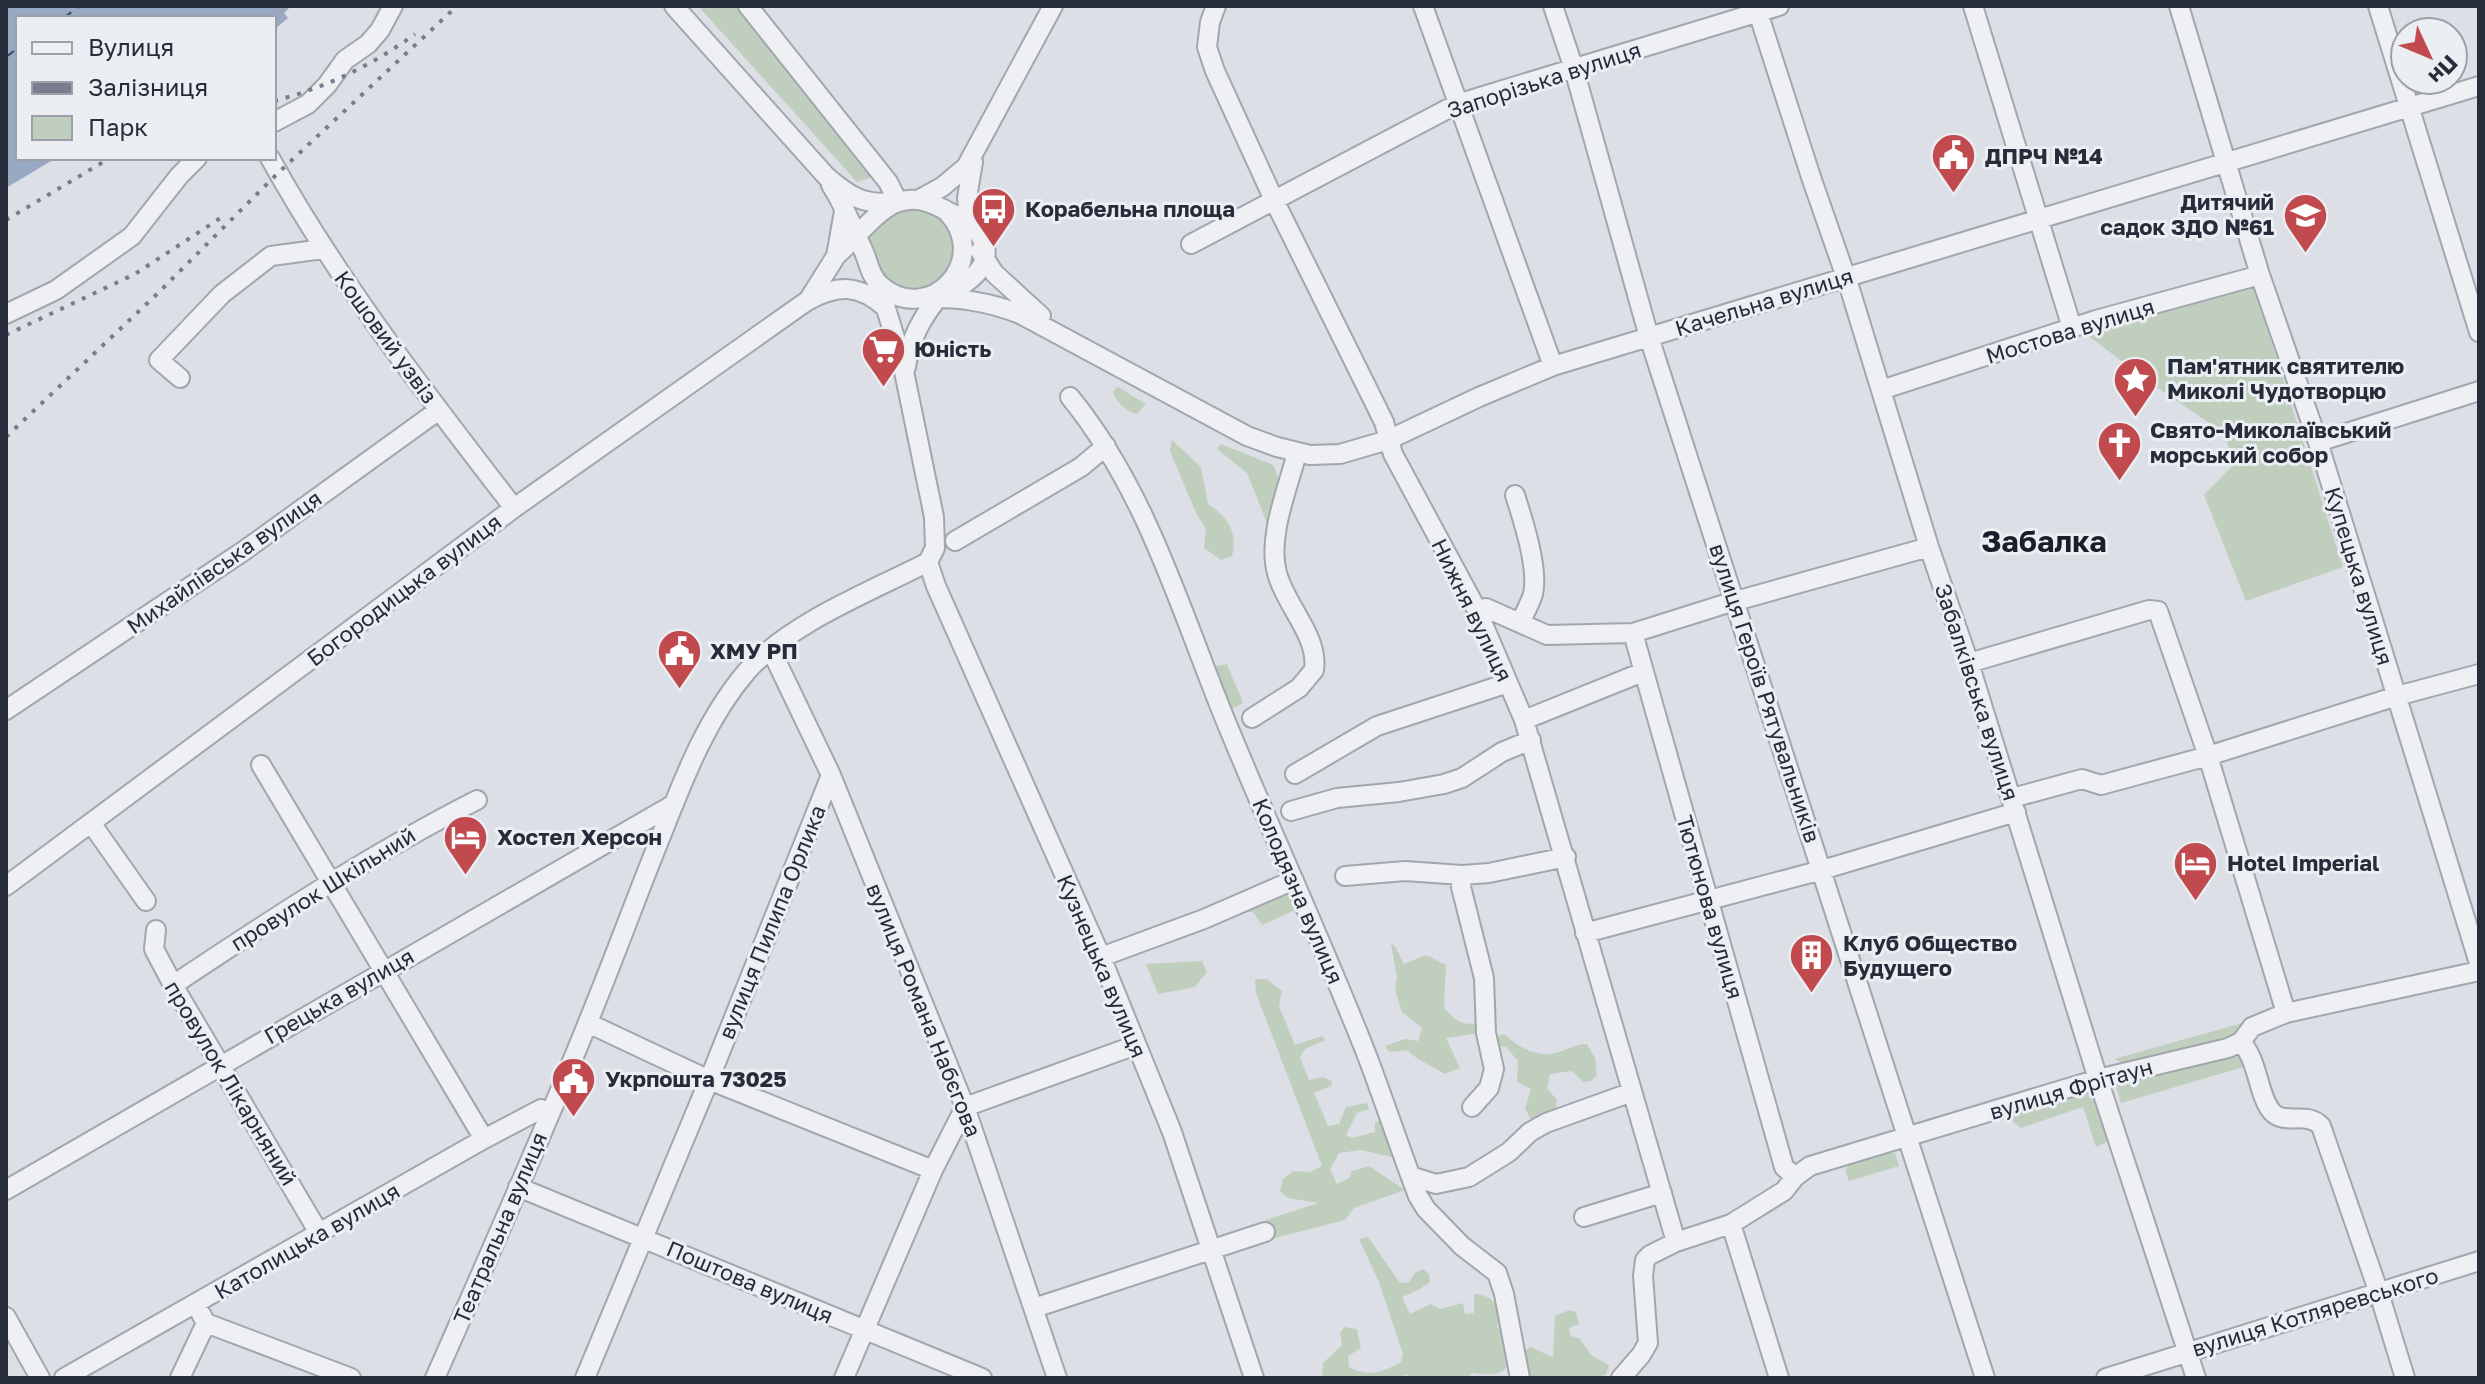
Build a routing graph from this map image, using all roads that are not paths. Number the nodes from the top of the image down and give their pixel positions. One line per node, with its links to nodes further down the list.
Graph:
1 (393, 6): 17 (street)
2 (674, 6): 22 (street)
3 (748, 6): 25 (street)
4 (1216, 6): 24 (street, Нижня вулиця)
5 (1423, 6): 15 (street)
6 (1553, 6): 13 (street, вулиця Героїв Рятувальників)
7 (1779, 6): 12 (street, Запорізька вулиця)
8 (1973, 6): 27 (street)
9 (2179, 6): 21 (street, Купецька вулиця)
10 (2378, 6): 16 (street)
11 (1048, 8): 18 (street)
12 (1757, 9): 13 (street, Запорізька вулиця); 34 (street, Забалківська вулиця)
13 (1574, 69): 15 (street, Запорізька вулиця); 44 (street, вулиця Героїв Рятувальників)
14 (2479, 86): 16 (street, Качельна вулиця)
15 (1457, 104): 24 (street, Запорізька вулиця); 46 (street)
16 (2408, 106): 21 (street, Качельна вулиця); 43 (street)
17 (276, 121)
18 (978, 148): 23 (street); 28 (street)
19 (195, 160): 41 (street)
20 (271, 160): 31 (street, Кошовий узвіз)
21 (2226, 163): 27 (street, Качельна вулиця); 33 (street, Купецька вулиця)
22 (826, 176): 25 (street); 26 (street)
23 (918, 200): 25 (street); 28 (street)
24 (1274, 200): 29 (street, Запорізька вулиця); 53 (street, Нижня вулиця)
25 (898, 202): 30 (street, Богородицька вулиця)
26 (844, 211): 30 (street); 32 (street, Богородицька вулиця)
27 (2041, 221): 34 (street, Качельна вулиця); 42 (street)
28 (966, 234): 37 (street); 39 (street); 45 (street, Качельна вулиця)
29 (1191, 244)
30 (861, 246): 32 (street, Богородицька вулиця); 35 (street)
31 (323, 249): 48 (street); 52 (street, Кошовий узвіз)
32 (836, 256): 38 (street, Богородицька вулиця)
33 (2260, 275): 42 (street, Мостова вулиця); 54 (street, Купецька вулиця)
34 (1846, 278): 44 (street, Качельна вулиця); 49 (street, Забалківська вулиця)
35 (878, 283): 36 (street, Богородицька вулиця); 39 (street, Качельна вулиця); 40 (street)
36 (833, 289): 38 (street, Богородицька вулиця); 40 (street)
37 (955, 290): 39 (street, Качельна вулиця); 45 (street, Качельна вулиця)
38 (807, 301): 58 (street, Богородицька вулиця)
39 (928, 304): 47 (street)
40 (886, 308): 47 (street)
41 (6, 314)
42 (2072, 328): 49 (street, Мостова вулиця)
43 (2479, 332)
44 (1649, 337): 46 (street, Качельна вулиця); 62 (street, вулиця Героїв Рятувальників)
45 (1071, 342): 56 (street, Качельна вулиця)
46 (1553, 366): 53 (street, Качельна вулиця)
47 (905, 373): 61 (street)
48 (180, 378)
49 (1881, 390): 60 (street, Забалківська вулиця)
50 (2479, 391): 54 (street)
51 (1070, 397): 55 (street, Колодязна вулиця)
52 (439, 410): 58 (street, Кошовий узвіз); 72 (street, Михайлівська вулиця)
53 (1388, 440): 56 (street, Качельна вулиця); 63 (street, Нижня вулиця)
54 (2318, 442): 71 (street, Купецька вулиця)
55 (1106, 446): 59 (street); 89 (street, Колодязна вулиця)
56 (1297, 453): 73 (street)
57 (1515, 495): 64 (street, Нижня вулиця)
58 (514, 508): 84 (street, Богородицька вулиця)
59 (955, 541)
60 (1929, 547): 62 (street); 67 (street, Забалківська вулиця)
61 (928, 562): 66 (street); 96 (street, Кузнецька вулиця)
62 (1736, 601): 65 (street); 86 (street, вулиця Героїв Рятувальників)
63 (1477, 610): 64 (street); 70 (street, Нижня вулиця)
64 (1520, 623): 65 (street)
65 (1633, 633): 68 (street, Тютюнова вулиця)
66 (771, 650): 79 (street, вулиця Романа Набєгова); 81 (street, Театральна вулиця)
67 (1969, 663): 76 (street); 82 (street, Забалківська вулиця)
68 (1643, 672): 74 (street); 92 (street, Тютюнова вулиця)
69 (2479, 674): 71 (street)
70 (1508, 683): 74 (street, Нижня вулиця); 78 (street)
71 (2397, 696): 76 (street); 97 (street, Купецька вулиця)
72 (6, 710)
73 (1252, 718)
74 (1524, 720): 75 (street, Нижня вулиця)
75 (1531, 740): 83 (street); 85 (street, Нижня вулиця)
76 (2208, 756): 82 (street); 101 (street)
77 (261, 765): 90 (street)
78 (1295, 774)
79 (831, 775): 107 (street, вулиця Пилипа Орлика); 109 (street, вулиця Романа Набєгова)
80 (477, 800): 90 (street, провулок Шкільний)
81 (674, 804): 98 (street, Грецька вулиця); 102 (street, Театральна вулиця)
82 (2014, 805): 86 (street); 106 (street, Забалківська вулиця)
83 (1291, 811)
84 (91, 823): 91 (street, Богородицька вулиця); 93 (street)
85 (1566, 857): 87 (street); 95 (street, Нижня вулиця)
86 (1822, 870): 92 (street); 112 (street, вулиця Героїв Рятувальників)
87 (1462, 875): 88 (street); 110 (street)
88 (1345, 876)
89 (1294, 880): 96 (street); 116 (street, Колодязна вулиця)
90 (331, 881): 98 (street); 100 (street, провулок Шкільний)
91 (6, 886)
92 (1708, 900): 95 (street); 115 (street, Тютюнова вулиця)
93 (146, 901)
94 (156, 930): 100 (street, провулок Лікарняний)
95 (1585, 933): 108 (street, Нижня вулиця)
96 (1101, 957): 104 (street, Кузнецька вулиця)
97 (2479, 963)
98 (384, 970): 105 (street, Грецька вулиця); 113 (street)
99 (2479, 971): 101 (street, вулиця Фрітаун)
100 (173, 985): 105 (street, провулок Лікарняний)
101 (2286, 1013): 103 (street, вулиця Фрітаун)
102 (588, 1023): 107 (street); 111 (street, Театральна вулиця)
103 (2241, 1042): 106 (street, вулиця Фрітаун); 128 (street)
104 (1136, 1045): 109 (street); 126 (street, Кузнецька вулиця)
105 (221, 1064): 118 (street, Грецька вулиця); 123 (street, провулок Лікарняний)
106 (2098, 1079): 112 (street, вулиця Фрітаун); 134 (street, Забалківська вулиця)
107 (709, 1080): 114 (street); 124 (street, вулиця Пилипа Орлика)
108 (1632, 1092): 116 (street); 119 (street, Нижня вулиця)
109 (965, 1107): 114 (street); 130 (street, вулиця Романа Набєгова)
110 (1472, 1107)
111 (550, 1113): 113 (street, Католицька вулиця); 117 (street, Театральна вулиця)
112 (1908, 1137): 115 (street, вулиця Фрітаун); 148 (street, вулиця Героїв Рятувальників)
113 (484, 1139): 123 (street, Католицька вулиця)
114 (933, 1170): 133 (street)
115 (1795, 1177): 121 (street, вулиця Фрітаун)
116 (1412, 1179): 145 (street, Колодязна вулиця)
117 (518, 1187): 124 (street, Поштова вулиця); 139 (street, Театральна вулиця)
118 (6, 1190)
119 (1662, 1193): 120 (street); 125 (street, Нижня вулиця)
120 (1584, 1217)
121 (1731, 1224): 125 (street, вулиця Фрітаун); 147 (street)
122 (1265, 1232): 126 (street)
123 (319, 1233): 129 (street, Католицька вулиця)
124 (643, 1237): 133 (street, Поштова вулиця); 140 (street, вулиця Пилипа Орлика)
125 (1676, 1242): 146 (street, вулиця Фрітаун)
126 (1213, 1247): 130 (street); 144 (street, Кузнецька вулиця)
127 (2479, 1261): 128 (street, вулиця Котляревського)
128 (2379, 1293): 134 (street, вулиця Котляревського); 151 (street)
129 (196, 1305): 132 (street); 136 (street, Католицька вулиця)
130 (1034, 1308): 143 (street, вулиця Романа Набєгова)
131 (6, 1317): 135 (street)
132 (206, 1323): 137 (street); 138 (street)
133 (865, 1330): 141 (street); 142 (street, Поштова вулиця)
134 (2187, 1352): 149 (street, вулиця Котляревського); 150 (street, Забалківська вулиця)
135 (40, 1378)
136 (64, 1378)
137 (180, 1378)
138 (351, 1378)
139 (435, 1378)
140 (585, 1378)
141 (844, 1378)
142 (982, 1378)
143 (1057, 1378)
144 (1254, 1378)
145 (1520, 1378)
146 (1621, 1378)
147 (1779, 1378)
148 (1985, 1378)
149 (2106, 1378)
150 (2196, 1378)
151 (2405, 1378)

